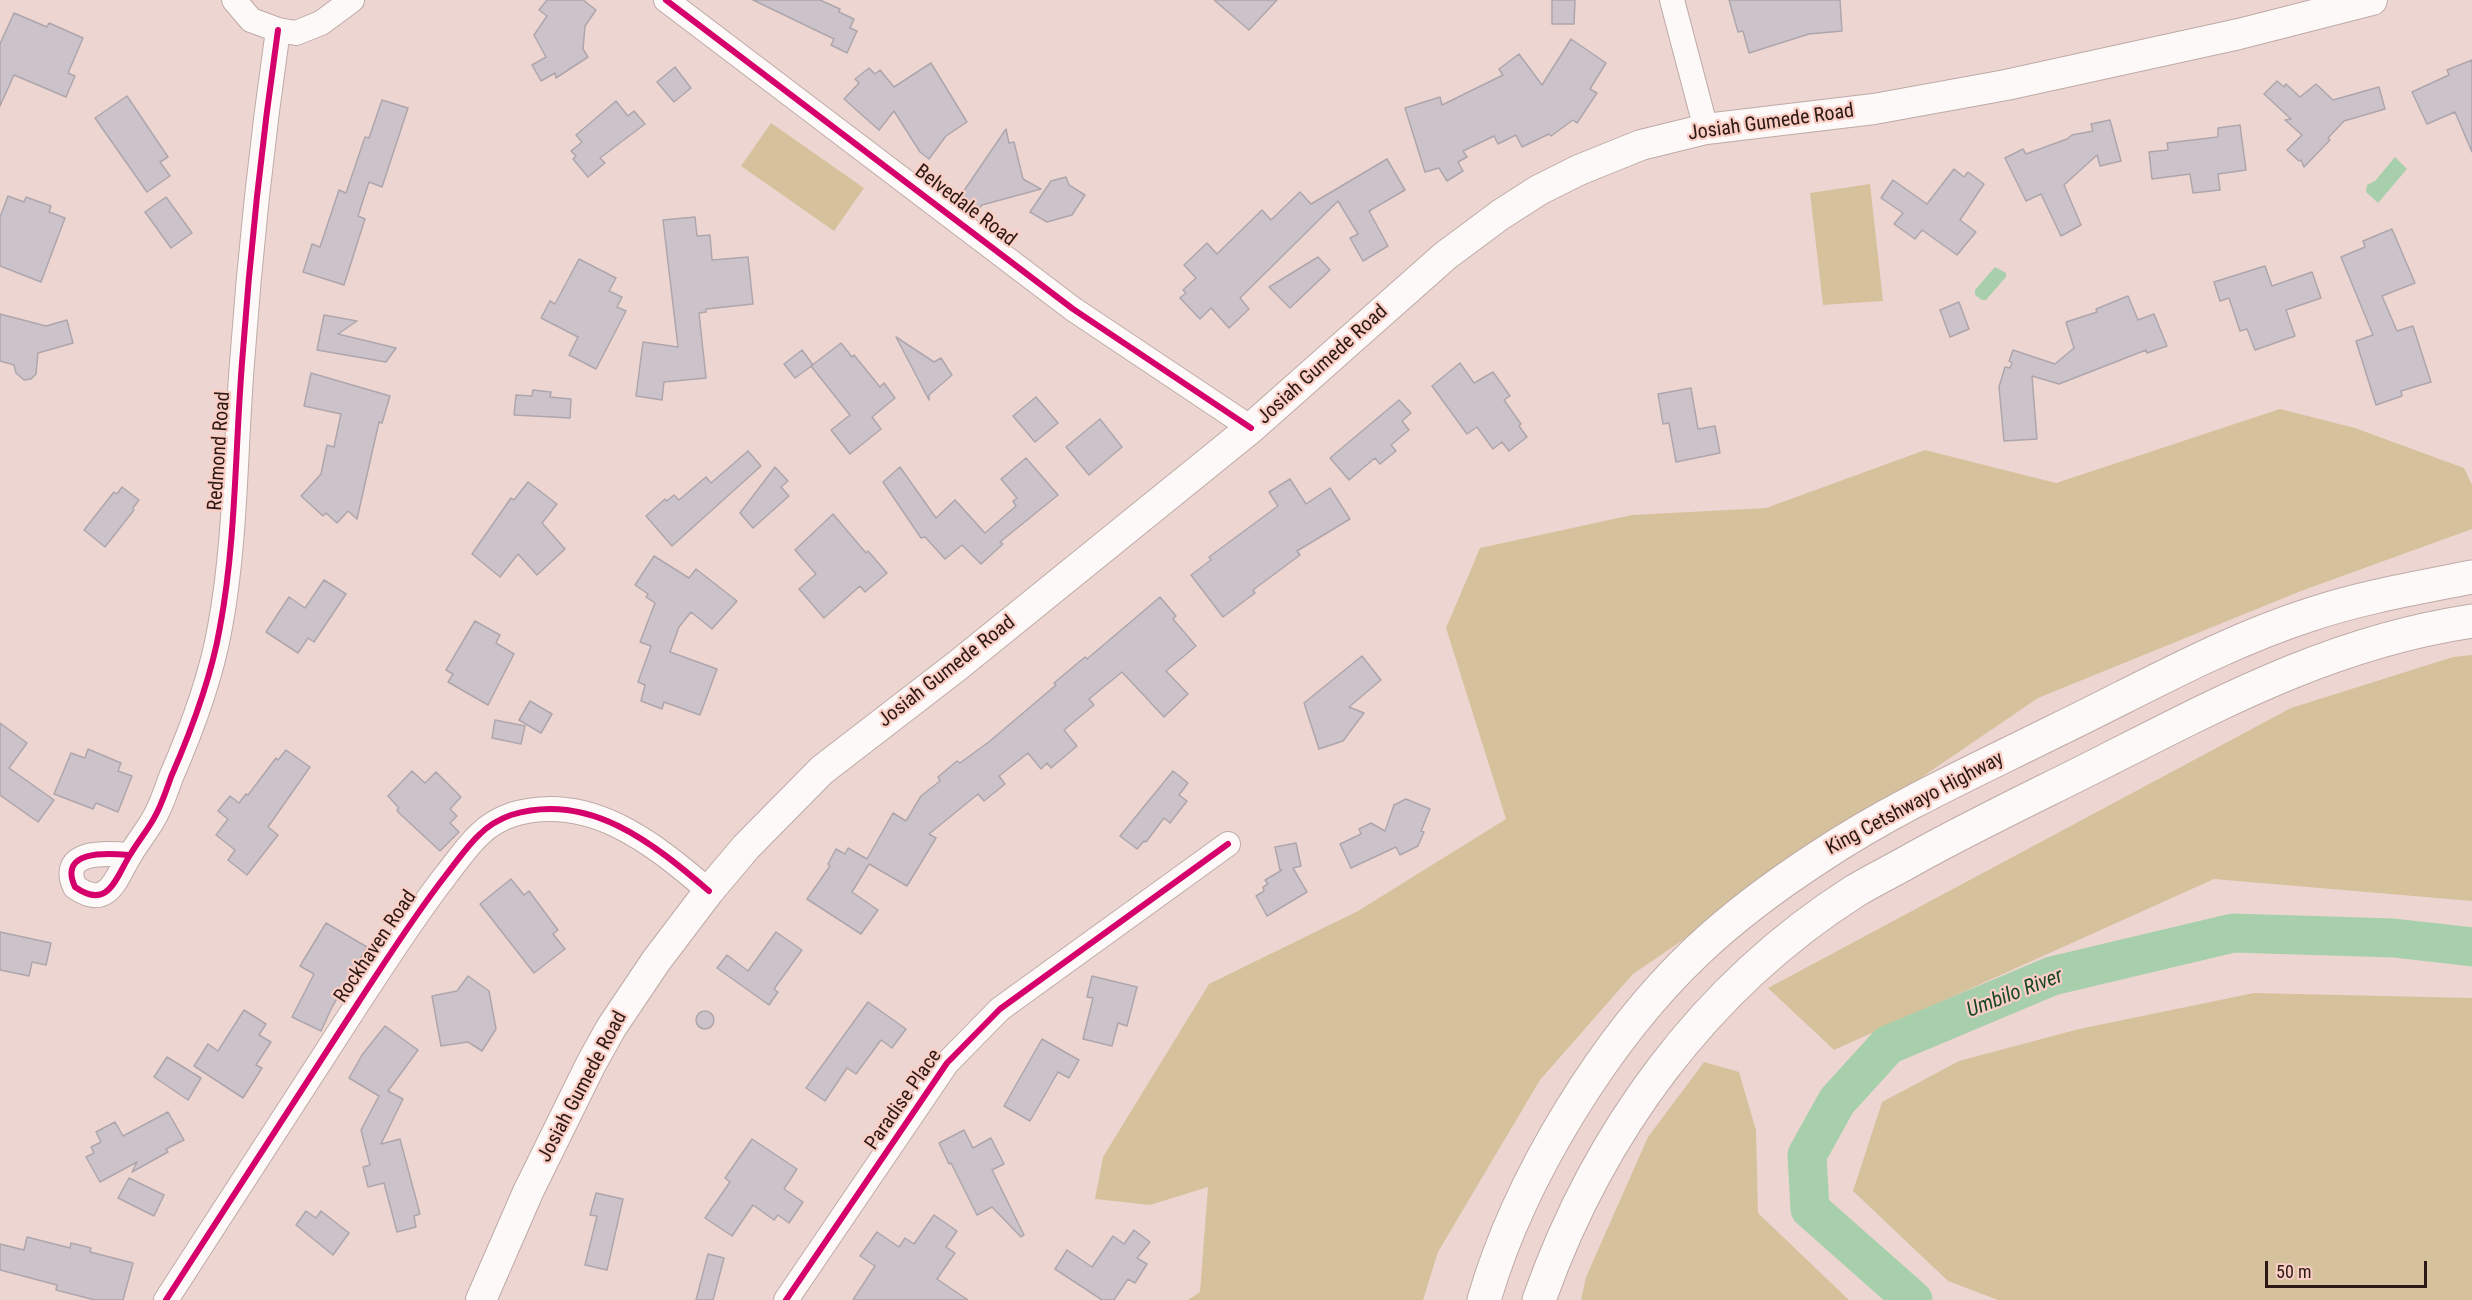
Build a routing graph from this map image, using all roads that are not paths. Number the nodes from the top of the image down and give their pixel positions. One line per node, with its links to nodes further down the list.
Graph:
1 (234, 0): 6 (street)
2 (352, 0): 6 (street)
3 (666, 0): 8 (street, Belvedale Road)
4 (1672, 0): 7 (street)
5 (2372, 0): 7 (main road, Josiah Gumede Road)
6 (278, 30): 12 (street, Redmond Road)
7 (1706, 129): 8 (main road, Josiah Gumede Road)
8 (1251, 428): 13 (main road, Josiah Gumede Road)
9 (2472, 577): 17 (highway, King Cetshwayo Highway)
10 (2472, 621): 18 (highway)
11 (1228, 844): 16 (street, Paradise Place)
12 (129, 855)
13 (709, 891): 14 (main road, Josiah Gumede Road); 15 (street, Rockhaven Road)
14 (488, 1297)
15 (166, 1300)
16 (786, 1300)
17 (1485, 1300)
18 (1539, 1300)

